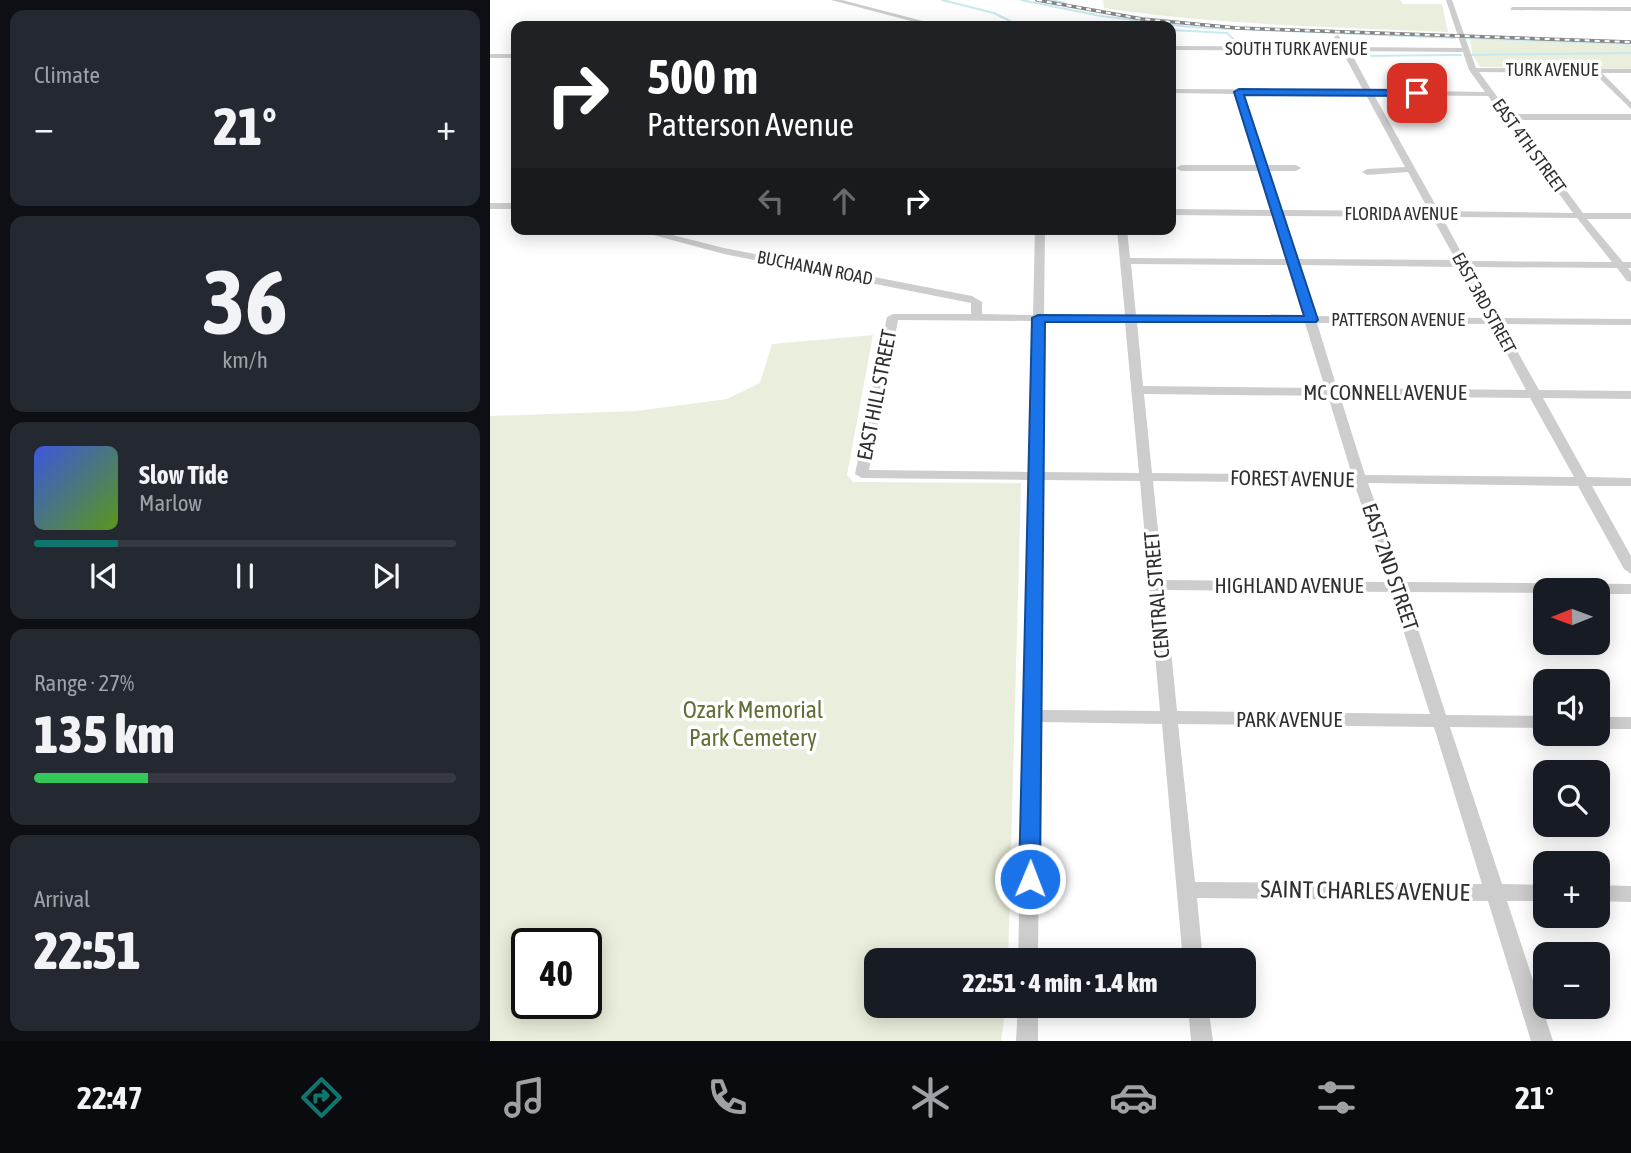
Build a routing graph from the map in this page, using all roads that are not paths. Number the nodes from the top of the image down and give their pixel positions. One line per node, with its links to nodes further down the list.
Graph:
1 (834, 0): 7 (street)
2 (1449, 0): 11 (street, EAST 4TH STREET)
3 (1562, 0): 5 (street)
4 (1512, 9): 5 (street)
5 (1570, 9): 6 (street)
6 (1631, 9)
7 (918, 21)
8 (1338, 37): 10 (street, EAST 3RD STREET)
9 (1176, 48): 10 (street, SOUTH TURK AVENUE)
10 (1345, 49): 11 (street, SOUTH TURK AVENUE); 19 (street, EAST 3RD STREET)
11 (1464, 50): 14 (street, EAST 4TH STREET)
12 (490, 56): 13 (street)
13 (511, 56)
14 (1473, 70): 15 (street, TURK AVENUE); 20 (street, EAST 4TH STREET)
15 (1595, 70): 16 (street, TURK AVENUE); 21 (street)
16 (1631, 71)
17 (1176, 91): 18 (street)
18 (1239, 92): 19 (street); 25 (street, EAST 2ND STREET)
19 (1368, 93): 20 (street); 27 (street, EAST 3RD STREET)
20 (1490, 94): 22 (street, EAST 4TH STREET)
21 (1631, 107)
22 (1508, 117): 23 (street); 34 (street, EAST 4TH STREET)
23 (1631, 117)
24 (1181, 167): 25 (street)
25 (1264, 168): 26 (street); 32 (street, EAST 2ND STREET)
26 (1296, 169)
27 (1410, 169): 28 (street); 33 (street, EAST 3RD STREET)
28 (1367, 172)
29 (490, 206): 30 (street)
30 (511, 206)
31 (1176, 212): 32 (street, FLORIDA AVENUE)
32 (1278, 213): 33 (street, FLORIDA AVENUE); 40 (street, EAST 2ND STREET)
33 (1435, 214): 34 (street, FLORIDA AVENUE); 41 (street, EAST 3RD STREET)
34 (1580, 216): 35 (street, FLORIDA AVENUE); 42 (street, EAST 4TH STREET)
35 (1631, 216)
36 (660, 235): 45 (street, BUCHANAN ROAD)
37 (1041, 235): 46 (street)
38 (1123, 235): 39 (street, CENTRAL STREET)
39 (1126, 261): 40 (street); 47 (street, CENTRAL STREET)
40 (1294, 262): 41 (street); 48 (street, EAST 2ND STREET)
41 (1462, 263): 42 (street); 49 (street, EAST 3RD STREET)
42 (1625, 265): 43 (street, EAST 4TH STREET)
43 (1631, 279)
44 (893, 317): 45 (street, PATTERSON AVENUE); 55 (street, EAST HILL STREET)
45 (975, 318): 46 (street, PATTERSON AVENUE)
46 (1038, 318): 47 (street, PATTERSON AVENUE); 56 (street)
47 (1131, 318): 48 (street, PATTERSON AVENUE); 51 (street, CENTRAL STREET)
48 (1312, 320): 49 (street, PATTERSON AVENUE); 52 (street, EAST 2ND STREET)
49 (1494, 321): 50 (street, PATTERSON AVENUE); 53 (street, EAST 3RD STREET)
50 (1631, 322)
51 (1139, 390): 52 (street, MC CONNELL AVENUE); 57 (street, CENTRAL STREET)
52 (1335, 393): 53 (street, MC CONNELL AVENUE); 58 (street, EAST 2ND STREET)
53 (1534, 394): 54 (street, MC CONNELL AVENUE); 59 (street, EAST 3RD STREET)
54 (1631, 395)
55 (862, 474): 56 (street, FOREST AVENUE)
56 (1036, 476): 57 (street, FOREST AVENUE); 65 (street)
57 (1147, 478): 58 (street, FOREST AVENUE); 62 (street, CENTRAL STREET)
58 (1360, 480): 59 (street, FOREST AVENUE); 63 (street, EAST 2ND STREET)
59 (1583, 482): 60 (street, FOREST AVENUE); 61 (street, EAST 3RD STREET)
60 (1631, 482)
61 (1631, 569)
62 (1156, 585): 63 (street, HIGHLAND AVENUE); 66 (street, CENTRAL STREET)
63 (1397, 586): 64 (street, HIGHLAND AVENUE); 67 (street, EAST 2ND STREET)
64 (1631, 589)
65 (1032, 716): 66 (street, PARK AVENUE); 76 (street)
66 (1168, 720): 67 (street, PARK AVENUE); 71 (street, CENTRAL STREET)
67 (1440, 721): 68 (street, PARK AVENUE); 72 (street, EAST 2ND STREET)
68 (1533, 722)
69 (1610, 723): 70 (street)
70 (1631, 723)
71 (1185, 890): 72 (street, SAINT CHARLES AVENUE); 77 (street, CENTRAL STREET)
72 (1496, 893): 73 (street, SAINT CHARLES AVENUE); 82 (street, EAST 2ND STREET)
73 (1533, 893)
74 (1610, 893): 75 (street)
75 (1631, 894)
76 (1028, 948)
77 (1192, 948)
78 (1027, 1018): 80 (street)
79 (1199, 1018): 81 (street)
80 (1027, 1038)
81 (1202, 1041)
82 (1542, 1041)

